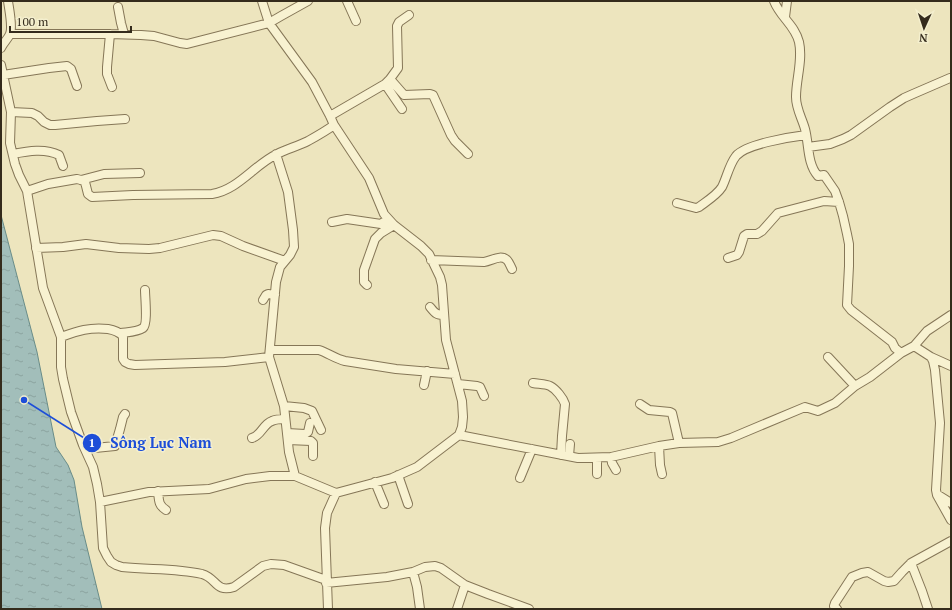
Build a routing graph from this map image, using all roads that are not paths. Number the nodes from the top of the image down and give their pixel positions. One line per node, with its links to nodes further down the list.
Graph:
1 (8, 1): 12 (street)
2 (262, 1): 11 (street)
3 (308, 1): 11 (street)
4 (347, 1): 10 (street)
5 (774, 1): 9 (street)
6 (787, 1): 9 (street)
7 (118, 7): 14 (street)
8 (409, 15): 19 (street)
9 (785, 17): 27 (street)
10 (356, 21)
11 (269, 23): 14 (street); 24 (street)
12 (10, 34): 13 (street); 15 (street)
13 (110, 34): 14 (street); 21 (street)
14 (124, 34)
15 (1, 48)
16 (1, 65): 17 (street)
17 (3, 75): 20 (street); 23 (street)
18 (950, 78): 28 (street)
19 (388, 82): 22 (street); 24 (street); 31 (street)
20 (77, 86)
21 (112, 87)
22 (402, 109)
23 (11, 112): 25 (street); 29 (street)
24 (330, 116): 26 (street)
25 (125, 119)
26 (334, 125): 30 (street); 38 (street)
27 (806, 135): 28 (street); 37 (street)
28 (808, 148): 36 (street)
29 (13, 154): 32 (street); 35 (street)
30 (276, 154): 34 (street); 44 (street)
31 (468, 154)
32 (63, 166)
33 (140, 173): 34 (street)
34 (82, 180): 35 (street)
35 (27, 191): 41 (street)
36 (839, 202): 42 (street); 57 (street)
37 (677, 203)
38 (388, 219): 39 (street); 40 (street)
39 (332, 222)
40 (394, 225): 43 (street); 46 (street)
41 (36, 248): 44 (street); 54 (street)
42 (728, 258)
43 (431, 260): 45 (street); 51 (street)
44 (285, 261): 48 (street)
45 (512, 269)
46 (367, 285)
47 (145, 290): 53 (street)
48 (275, 295): 49 (street); 56 (street)
49 (263, 300)
50 (430, 307): 51 (street)
51 (444, 315): 62 (street)
52 (951, 315): 55 (street)
53 (121, 333): 54 (street); 56 (street)
54 (61, 337): 80 (street)
55 (914, 346): 57 (street); 59 (street)
56 (270, 354): 61 (street); 69 (street)
57 (901, 354): 66 (street)
58 (828, 357): 66 (street)
59 (931, 357): 60 (street); 95 (street)
60 (951, 366)
61 (427, 371): 62 (street); 65 (street)
62 (455, 374): 64 (street)
63 (533, 383): 83 (street)
64 (458, 384): 67 (street); 74 (street)
65 (424, 385)
66 (855, 386): 77 (street)
67 (484, 396)
68 (640, 404): 77 (street)
69 (284, 406): 71 (street); 73 (street)
70 (125, 414): 80 (street)
71 (285, 419): 75 (street); 76 (street)
72 (310, 423): 75 (street)
73 (321, 430)
74 (459, 435): 81 (street); 89 (street)
75 (287, 436): 82 (street); 90 (street)
76 (252, 438)
77 (680, 443): 79 (street)
78 (570, 444): 83 (street)
79 (658, 446): 84 (street); 88 (street)
80 (85, 450): 96 (street)
81 (532, 450): 83 (street); 91 (street)
82 (313, 456)
83 (565, 456): 85 (street)
84 (611, 457): 85 (street); 86 (street)
85 (597, 458): 87 (street)
86 (616, 470)
87 (596, 474)
88 (662, 474)
89 (398, 475): 92 (street); 99 (street)
90 (295, 476): 93 (street); 94 (street)
91 (520, 478)
92 (375, 482): 94 (street); 98 (street)
93 (158, 491): 96 (street); 100 (street)
94 (336, 493): 105 (street)
95 (937, 495): 97 (street); 101 (street)
96 (100, 502): 105 (street)
97 (951, 503)
98 (384, 504)
99 (408, 504)
100 (166, 510)
101 (951, 520)
102 (951, 541): 103 (street)
103 (912, 563): 111 (street); 112 (street)
104 (413, 572): 105 (street); 106 (street); 108 (street)
105 (326, 582): 107 (street)
106 (466, 585): 109 (street); 110 (street)
107 (328, 609)
108 (420, 609)
109 (457, 609)
110 (529, 609)
111 (837, 609)
112 (928, 609)

